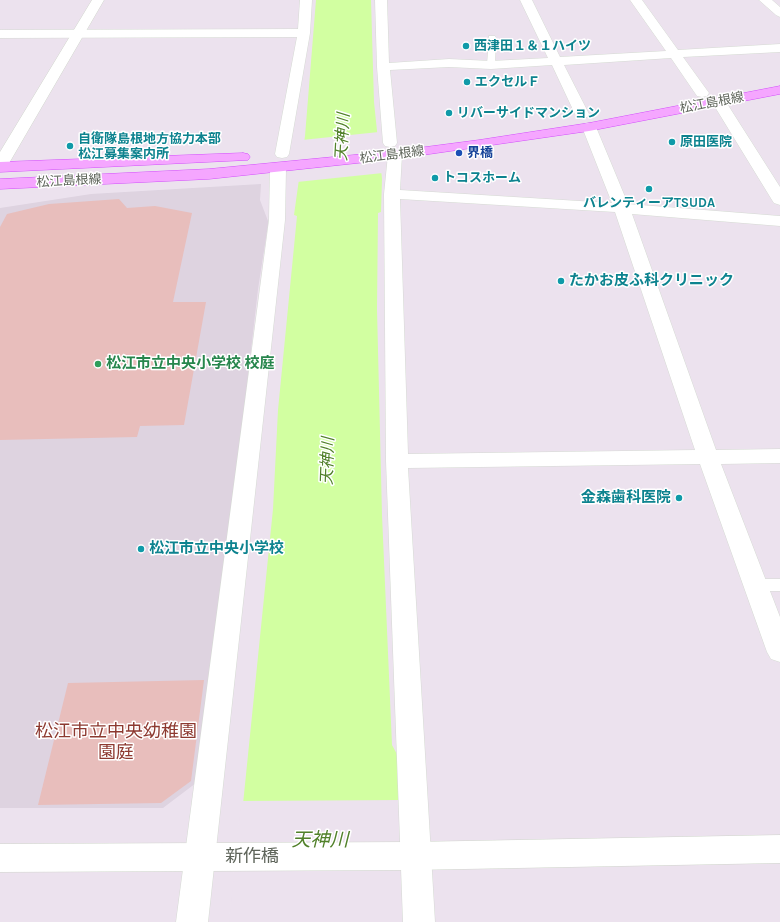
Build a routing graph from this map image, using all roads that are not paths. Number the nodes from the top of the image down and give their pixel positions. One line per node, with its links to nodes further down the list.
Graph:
1 (98, 0): 10 (street)
2 (306, 0): 8 (street)
3 (381, 0): 16 (street)
4 (526, 0): 14 (street)
5 (636, 0): 13 (street)
6 (765, 0): 7 (street)
7 (780, 13)
8 (304, 33): 10 (street); 26 (street)
9 (0, 34): 10 (street)
10 (78, 34): 27 (street)
11 (492, 38): 15 (lane)
12 (780, 48): 13 (street)
13 (674, 54): 14 (street); 19 (street)
14 (556, 62): 15 (street); 23 (street)
15 (491, 65): 16 (street)
16 (383, 67): 25 (street)
17 (780, 78): 19 (main road, 松江島根線)
18 (780, 90): 20 (main road, 松江島根線)
19 (702, 93): 21 (main road, 松江島根線)
20 (719, 102): 23 (main road, 松江島根線); 30 (street)
21 (627, 106)
22 (567, 116): 23 (main road, 松江島根線)
23 (589, 117): 25 (main road, 松江島根線); 31 (street)
24 (516, 125): 25 (main road, 松江島根線)
25 (388, 150): 26 (main road, 松江島根線); 29 (street)
26 (283, 161): 27 (main road, 松江島根線); 28 (main road, 松江島根線); 42 (street)
27 (0, 166)
28 (0, 184)
29 (392, 194): 31 (street); 35 (street)
30 (780, 200)
31 (622, 208): 32 (street); 34 (street)
32 (780, 221)
33 (780, 456): 34 (street)
34 (708, 457): 35 (street); 36 (street)
35 (397, 461): 40 (street)
36 (756, 585): 37 (lane); 38 (street)
37 (780, 585)
38 (780, 652)
39 (780, 849): 40 (street, 新作橋)
40 (414, 856): 42 (street, 新作橋); 44 (street)
41 (0, 858): 42 (street, 新作橋)
42 (206, 858): 43 (street)
43 (192, 922)
44 (419, 922)

